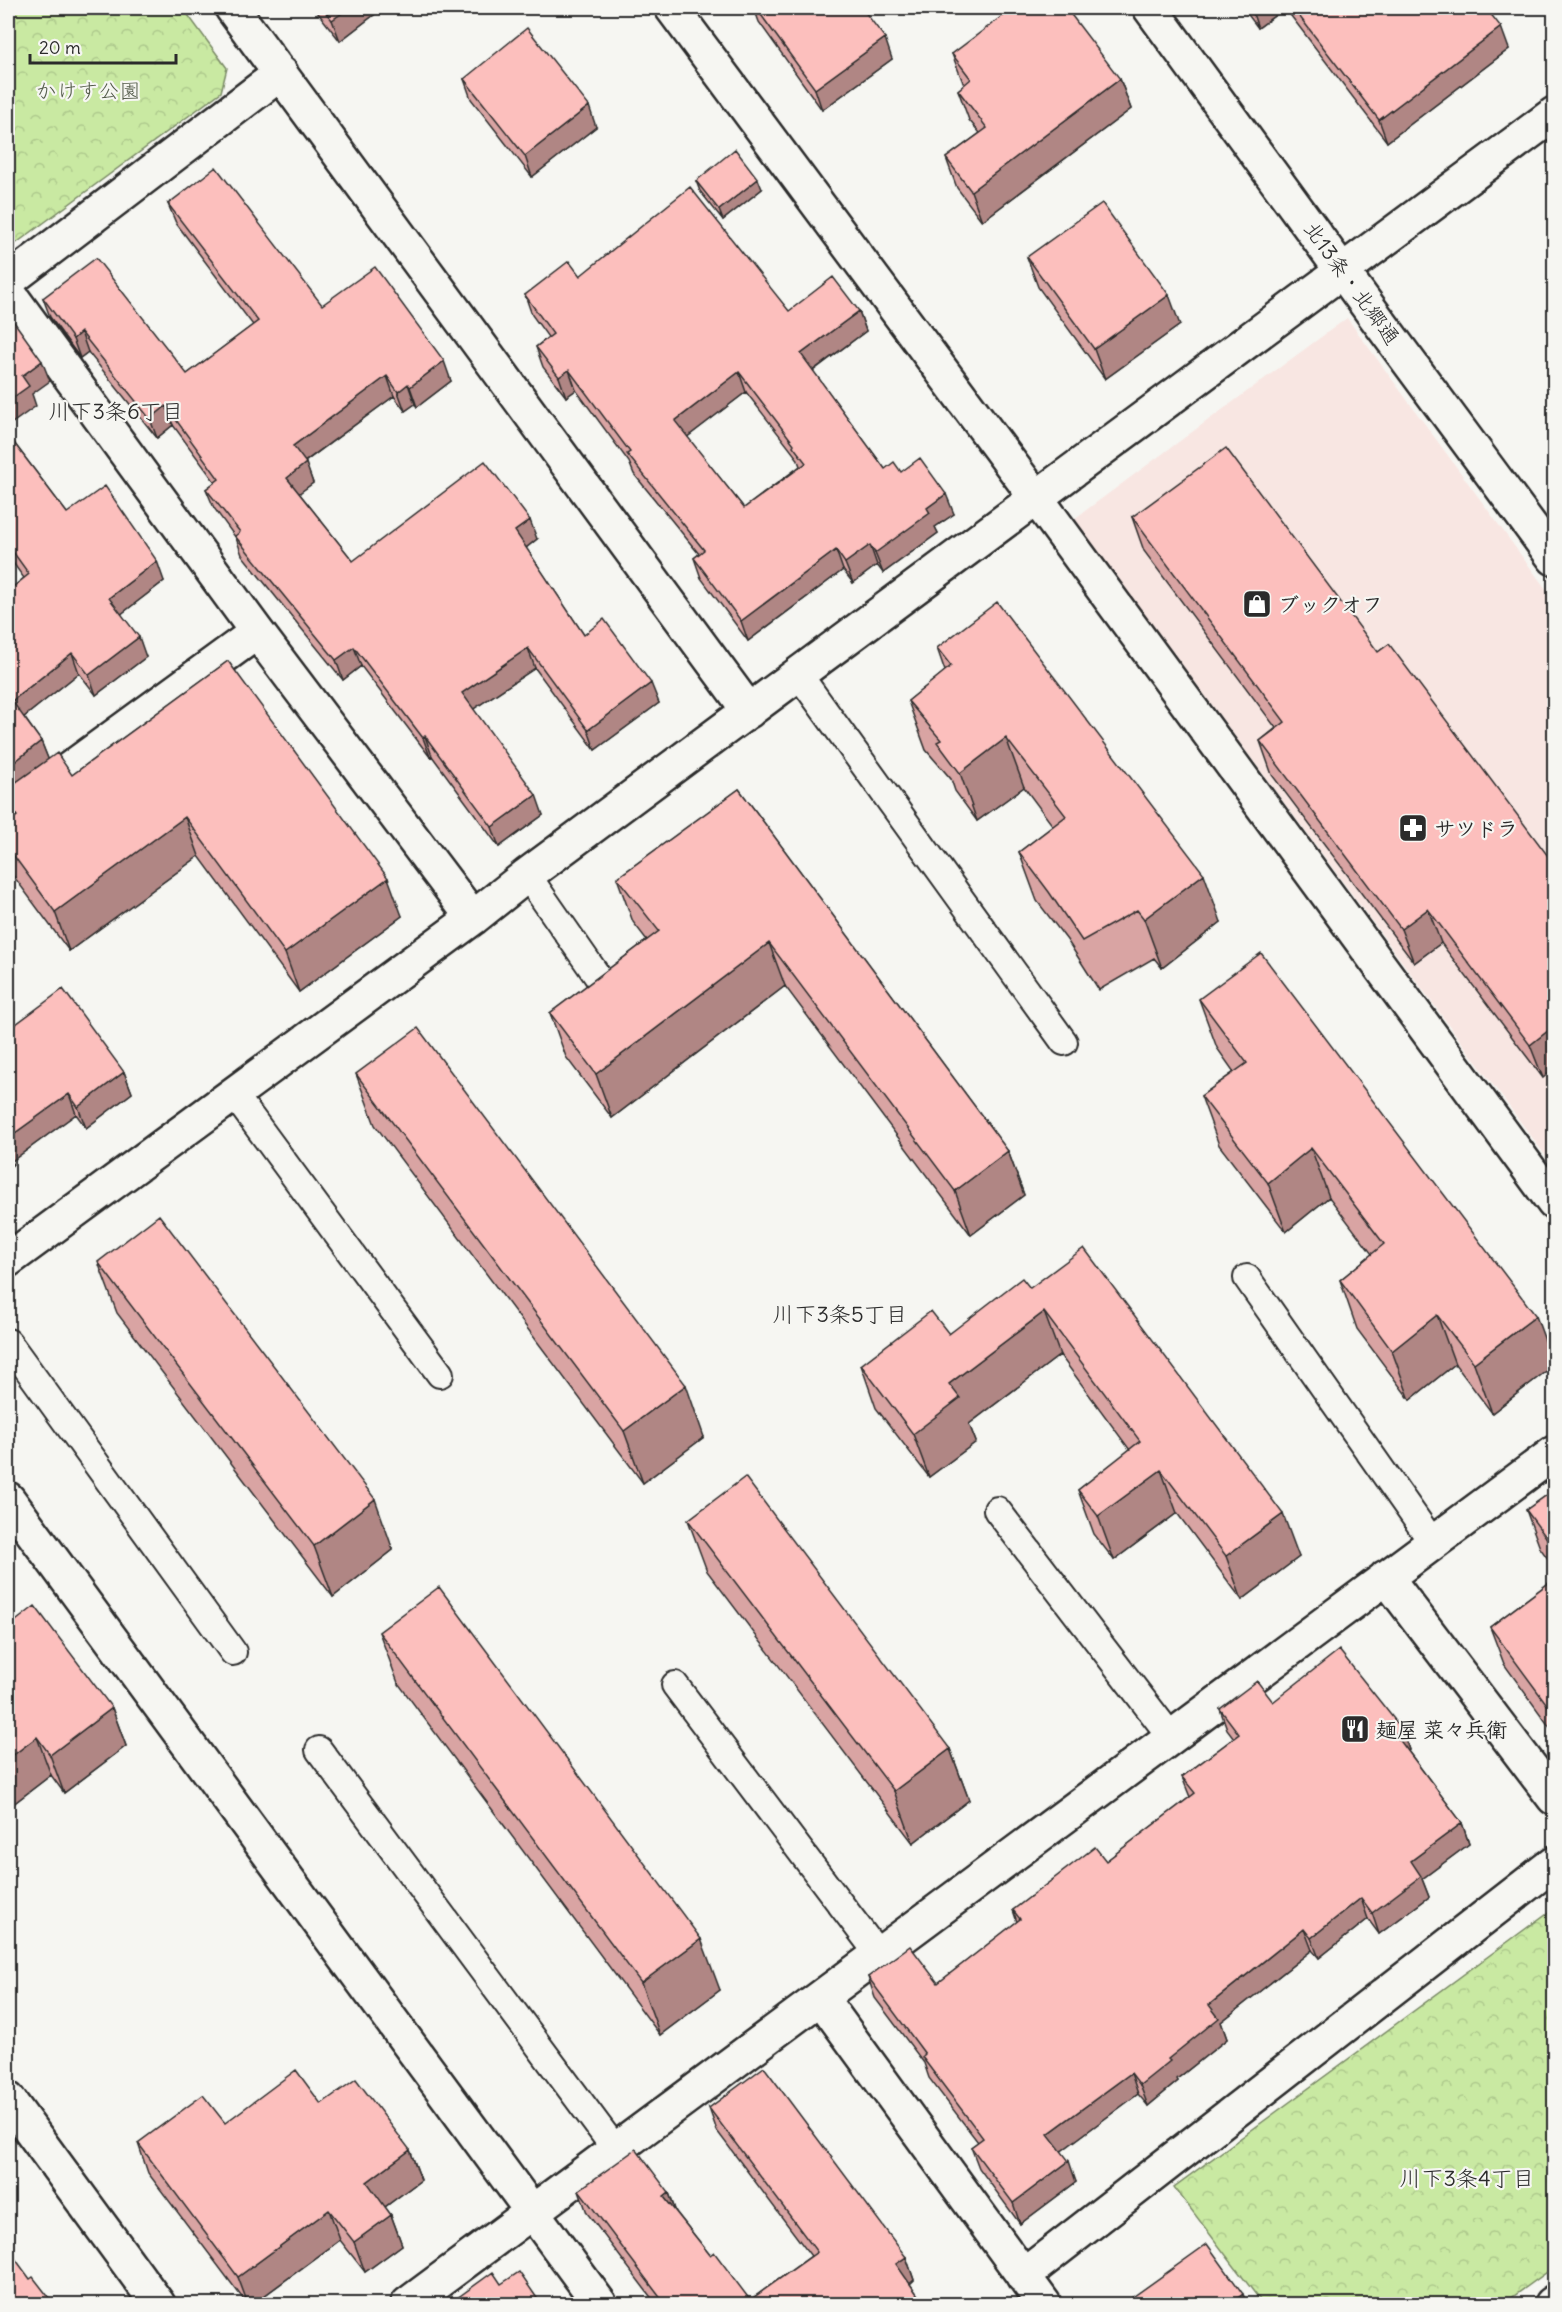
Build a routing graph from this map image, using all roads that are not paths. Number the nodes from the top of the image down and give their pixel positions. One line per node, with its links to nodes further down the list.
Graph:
1 (232, 8): 4 (street)
2 (672, 8): 9 (street)
3 (1150, 8): 6 (street, 北13条・北郷通)
4 (281, 73): 7 (street); 13 (street)
5 (1554, 114): 6 (street)
6 (1342, 270): 9 (street); 10 (street, 北13条・北郷通)
7 (8, 281)
8 (8, 292): 11 (street)
9 (1037, 499): 12 (street); 20 (street)
10 (1554, 558)
11 (257, 632): 14 (street); 16 (street)
12 (799, 675): 13 (street); 18 (lane)
13 (749, 711): 15 (street)
14 (8, 814)
15 (527, 875): 16 (street); 17 (lane)
16 (473, 918): 19 (street)
17 (605, 987)
18 (1064, 1042)
19 (233, 1093): 21 (street); 24 (lane)
20 (1554, 1203)
21 (8, 1260)
22 (1247, 1278): 28 (lane)
23 (8, 1342): 30 (lane)
24 (440, 1374)
25 (1554, 1453): 28 (street)
26 (8, 1499): 40 (street)
27 (997, 1510): 32 (lane)
28 (1433, 1543): 29 (street)
29 (1386, 1577): 32 (street); 34 (street)
30 (233, 1652)
31 (675, 1685): 36 (lane)
32 (1172, 1738): 36 (street)
33 (319, 1750): 39 (lane)
34 (1554, 1798)
35 (1554, 1863): 41 (street)
36 (879, 1955): 37 (street)
37 (821, 1998): 39 (street); 41 (street)
38 (8, 2099): 42 (street)
39 (616, 2150): 40 (street)
40 (533, 2212): 43 (street); 44 (street)
41 (1023, 2276): 45 (street)
42 (158, 2304)
43 (408, 2304)
44 (600, 2304)
45 (1044, 2304)

